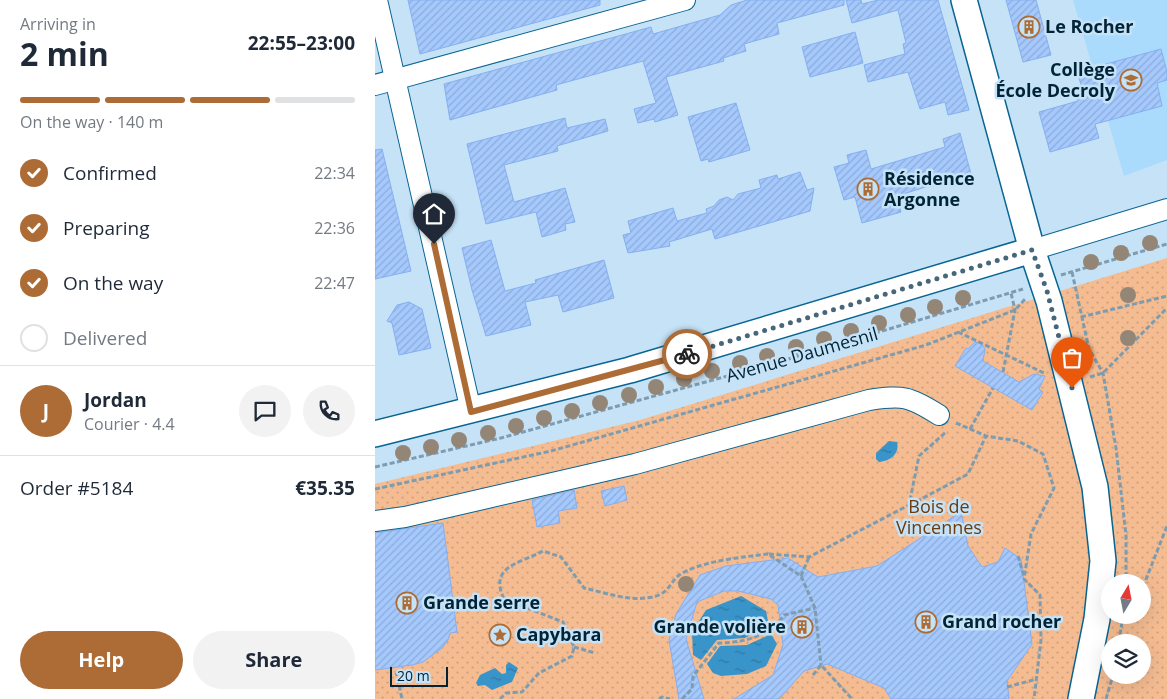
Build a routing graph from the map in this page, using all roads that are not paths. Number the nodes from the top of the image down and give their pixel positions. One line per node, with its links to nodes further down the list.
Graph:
1 (377, 0): 4 (street)
2 (685, 0): 4 (street)
3 (964, 0): 7 (main road)
4 (395, 80): 5 (street); 8 (street)
5 (375, 85)
6 (1167, 209): 7 (street, Avenue Daumesnil)
7 (1032, 250): 8 (main road, Avenue Daumesnil); 12 (main road)
8 (471, 412): 10 (main road, Avenue Daumesnil)
9 (946, 422): 11 (street)
10 (375, 434)
11 (375, 520)
12 (1081, 699)

